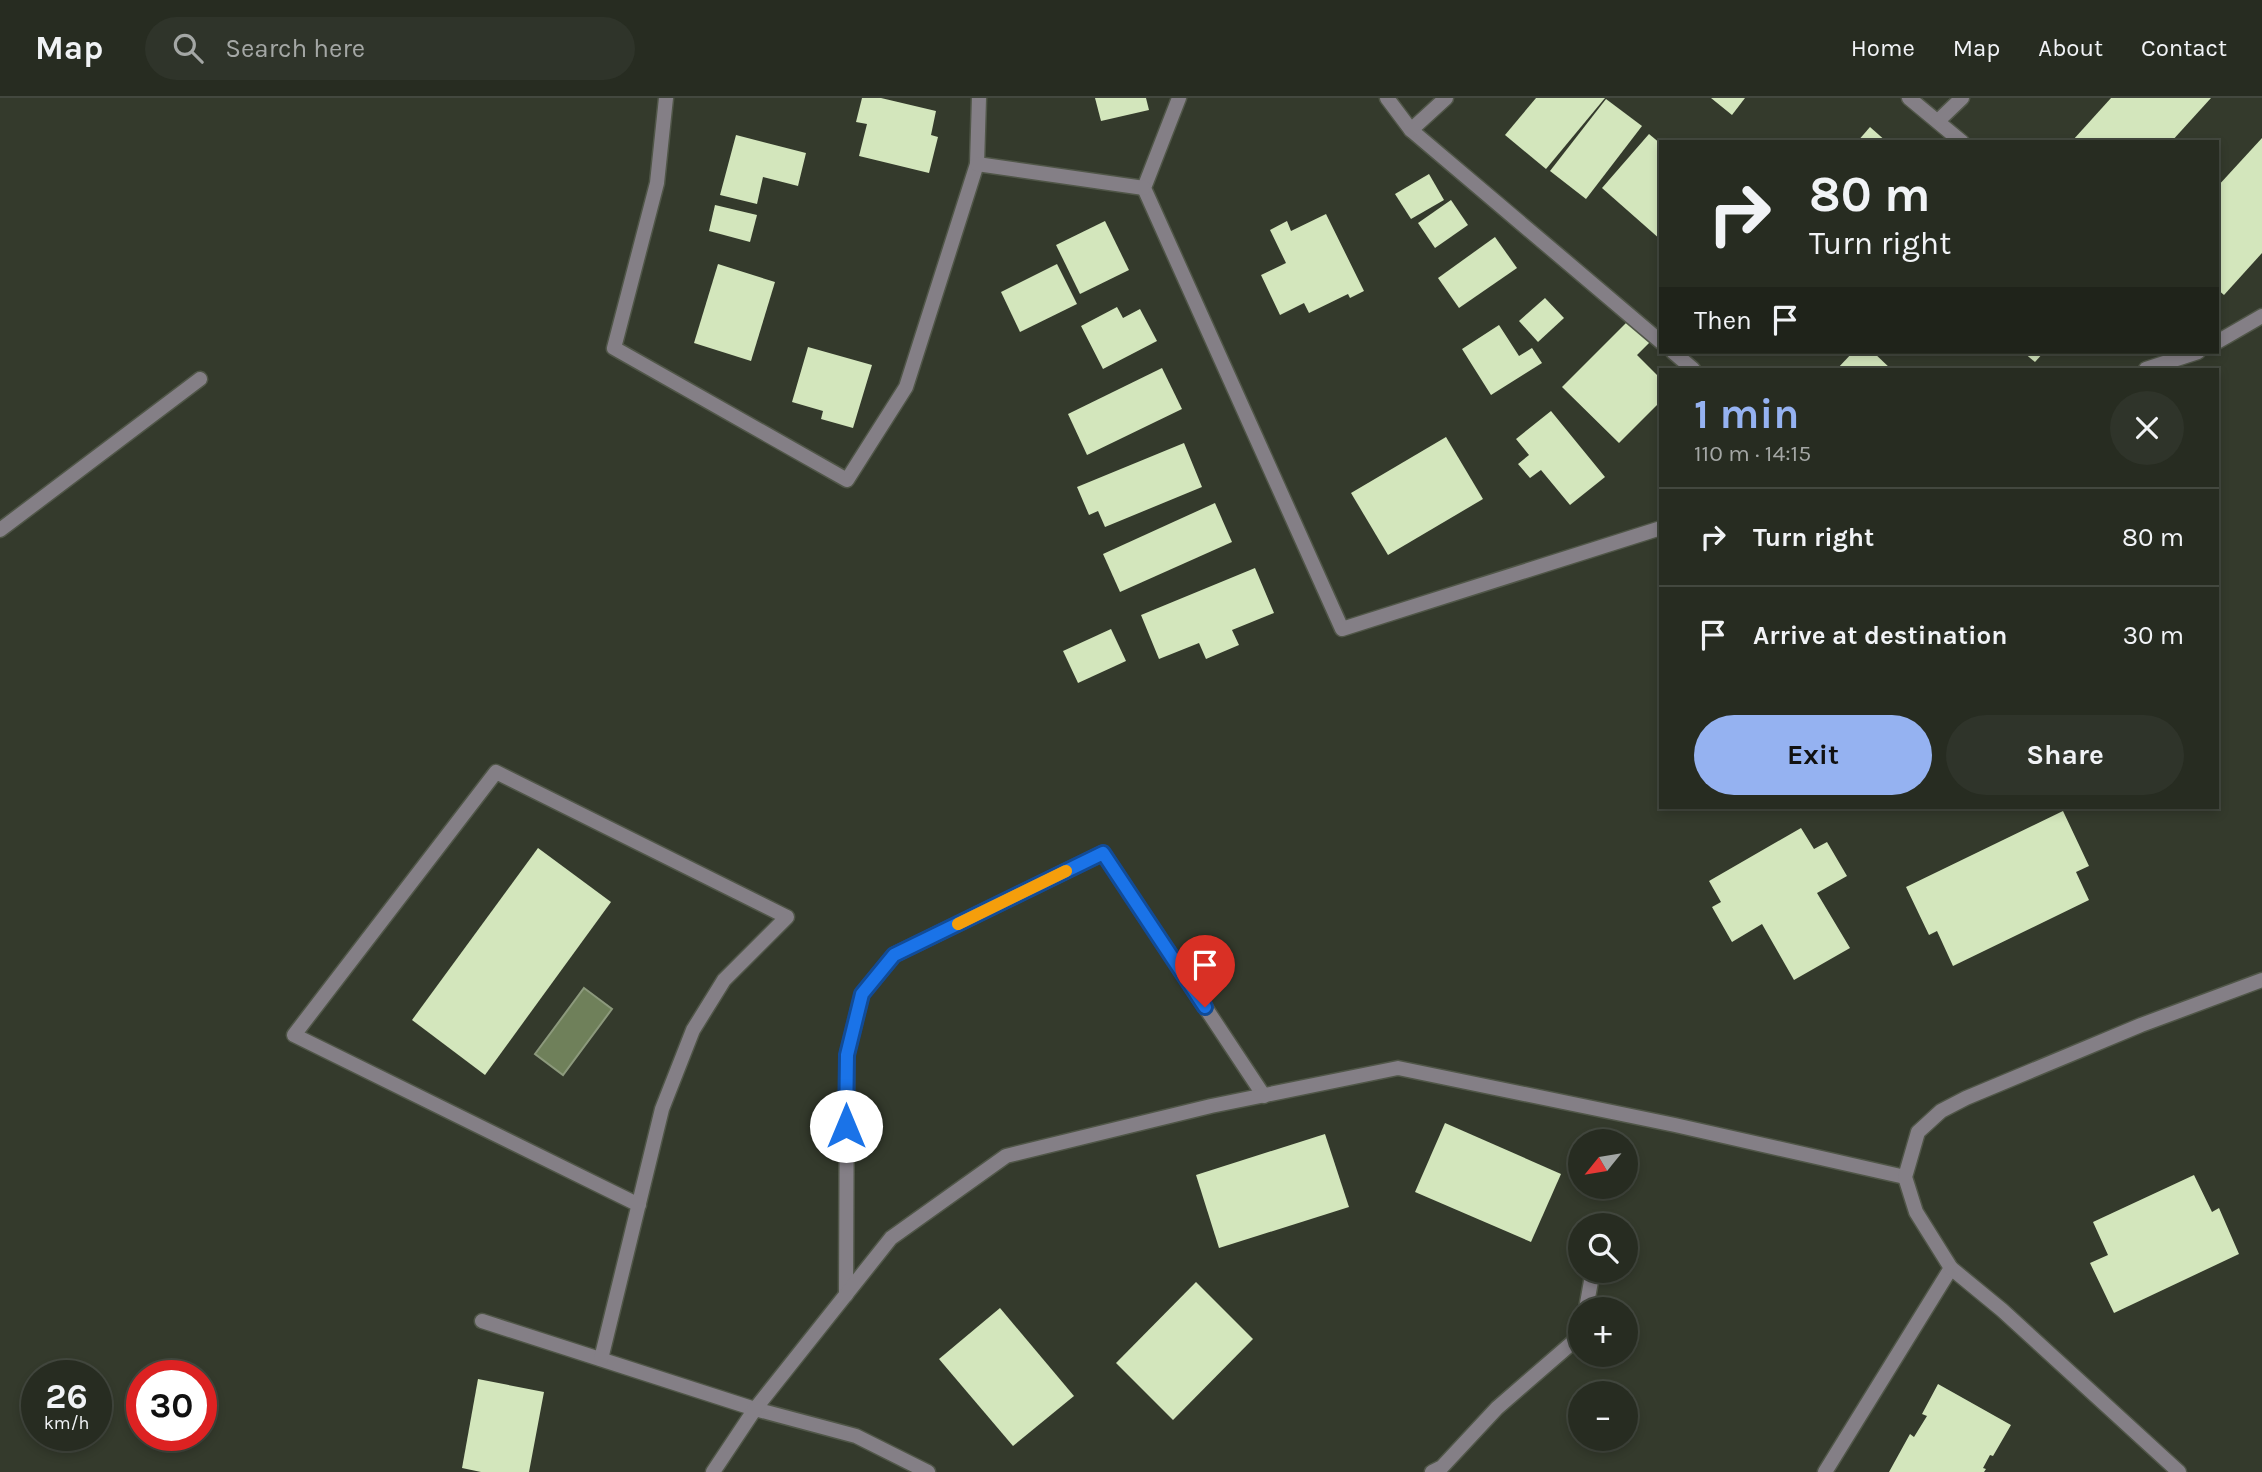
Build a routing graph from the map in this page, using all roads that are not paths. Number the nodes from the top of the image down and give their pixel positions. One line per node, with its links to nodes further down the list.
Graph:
1 (666, 98): 11 (street)
2 (979, 98): 11 (street)
3 (1179, 98): 12 (street)
4 (1387, 98): 9 (street)
5 (1446, 98): 9 (street)
6 (1909, 98): 8 (street)
7 (1962, 98): 8 (street)
8 (1938, 121): 10 (street)
9 (1411, 130): 14 (street)
10 (1960, 140)
11 (977, 163): 12 (street)
12 (1144, 188): 21 (street)
13 (2262, 316): 15 (street)
14 (1659, 340)
15 (2219, 341)
16 (1675, 354): 18 (street)
17 (2192, 354): 19 (street)
18 (1692, 368)
19 (2149, 368)
20 (200, 379): 22 (street)
21 (1659, 529)
22 (0, 530)
23 (2262, 981): 25 (street)
24 (1264, 1096): 25 (street); 28 (street); 28 (street)
25 (1905, 1177): 27 (street)
26 (639, 1205): 26 (street); 31 (street)
27 (1951, 1268): 36 (street); 37 (street)
28 (846, 1295): 32 (street)
29 (482, 1321): 31 (street)
30 (1568, 1346): 35 (street)
31 (601, 1359): 32 (street)
32 (755, 1409): 33 (street); 34 (street)
33 (713, 1472)
34 (928, 1472)
35 (1432, 1472)
36 (1825, 1472)
37 (2179, 1472)

